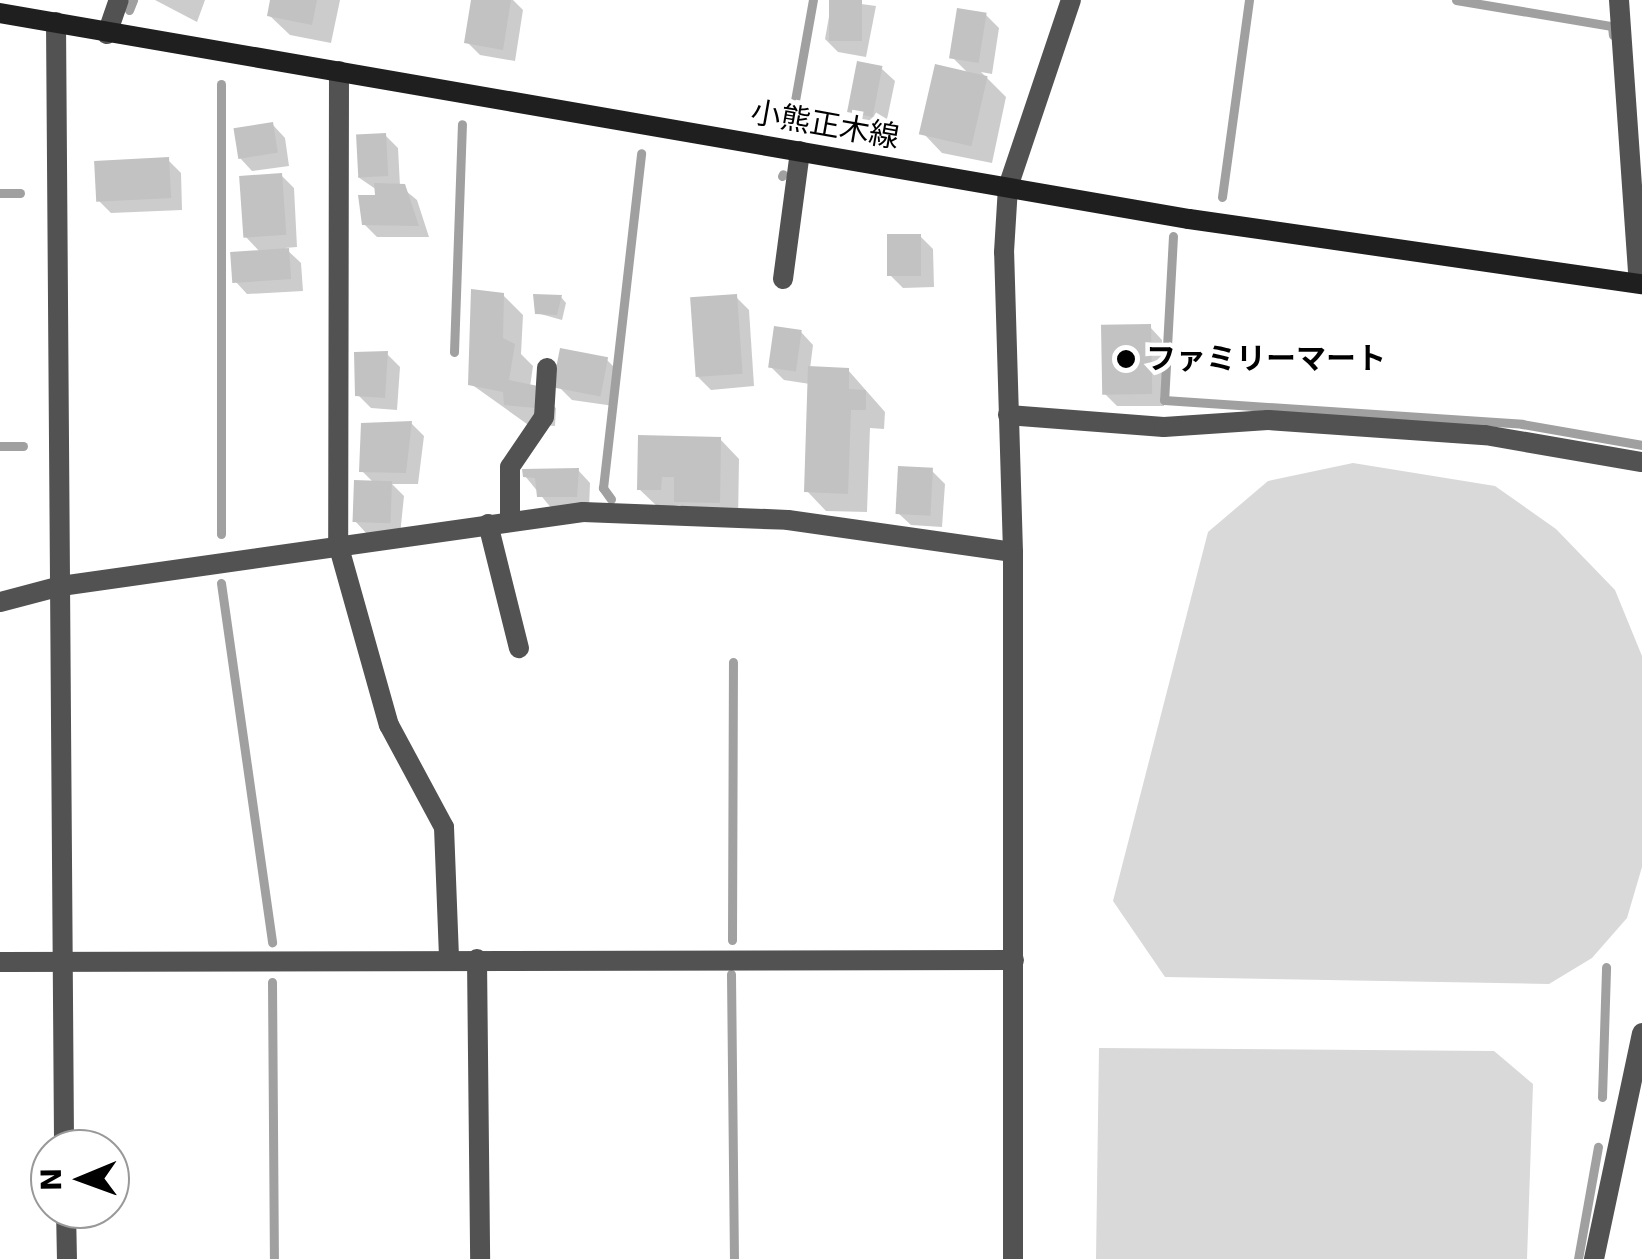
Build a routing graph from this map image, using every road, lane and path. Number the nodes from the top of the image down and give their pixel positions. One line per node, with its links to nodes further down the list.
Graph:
1 (120, 0): 6 (street)
2 (1071, 0): 9 (street)
3 (1620, 0): 11 (street)
4 (0, 13): 5 (main road, 小熊正木線)
5 (56, 22): 6 (main road, 小熊正木線); 19 (street)
6 (107, 34): 7 (main road, 小熊正木線)
7 (339, 72): 8 (main road, 小熊正木線); 17 (street)
8 (800, 151): 9 (main road, 小熊正木線); 10 (street)
9 (1008, 187): 11 (main road, 小熊正木線); 13 (street)
10 (783, 280)
11 (1641, 283)
12 (547, 368): 15 (street)
13 (1008, 415): 14 (street); 18 (street)
14 (1642, 462)
15 (510, 521): 16 (street); 18 (street)
16 (488, 524): 17 (street); 21 (street)
17 (338, 544): 19 (street); 22 (street)
18 (1013, 552): 24 (street)
19 (61, 586): 20 (street); 26 (street)
20 (0, 602)
21 (519, 648)
22 (449, 958): 23 (street); 26 (street)
23 (477, 959): 24 (street); 32 (street)
24 (1014, 960): 33 (street)
25 (0, 962): 26 (street)
26 (59, 965): 29 (street)
27 (1642, 1033): 28 (street)
28 (1637, 1089): 34 (street)
29 (63, 1129)
30 (66, 1229): 31 (street)
31 (67, 1259)
32 (480, 1259)
33 (1014, 1259)
34 (1594, 1259)

